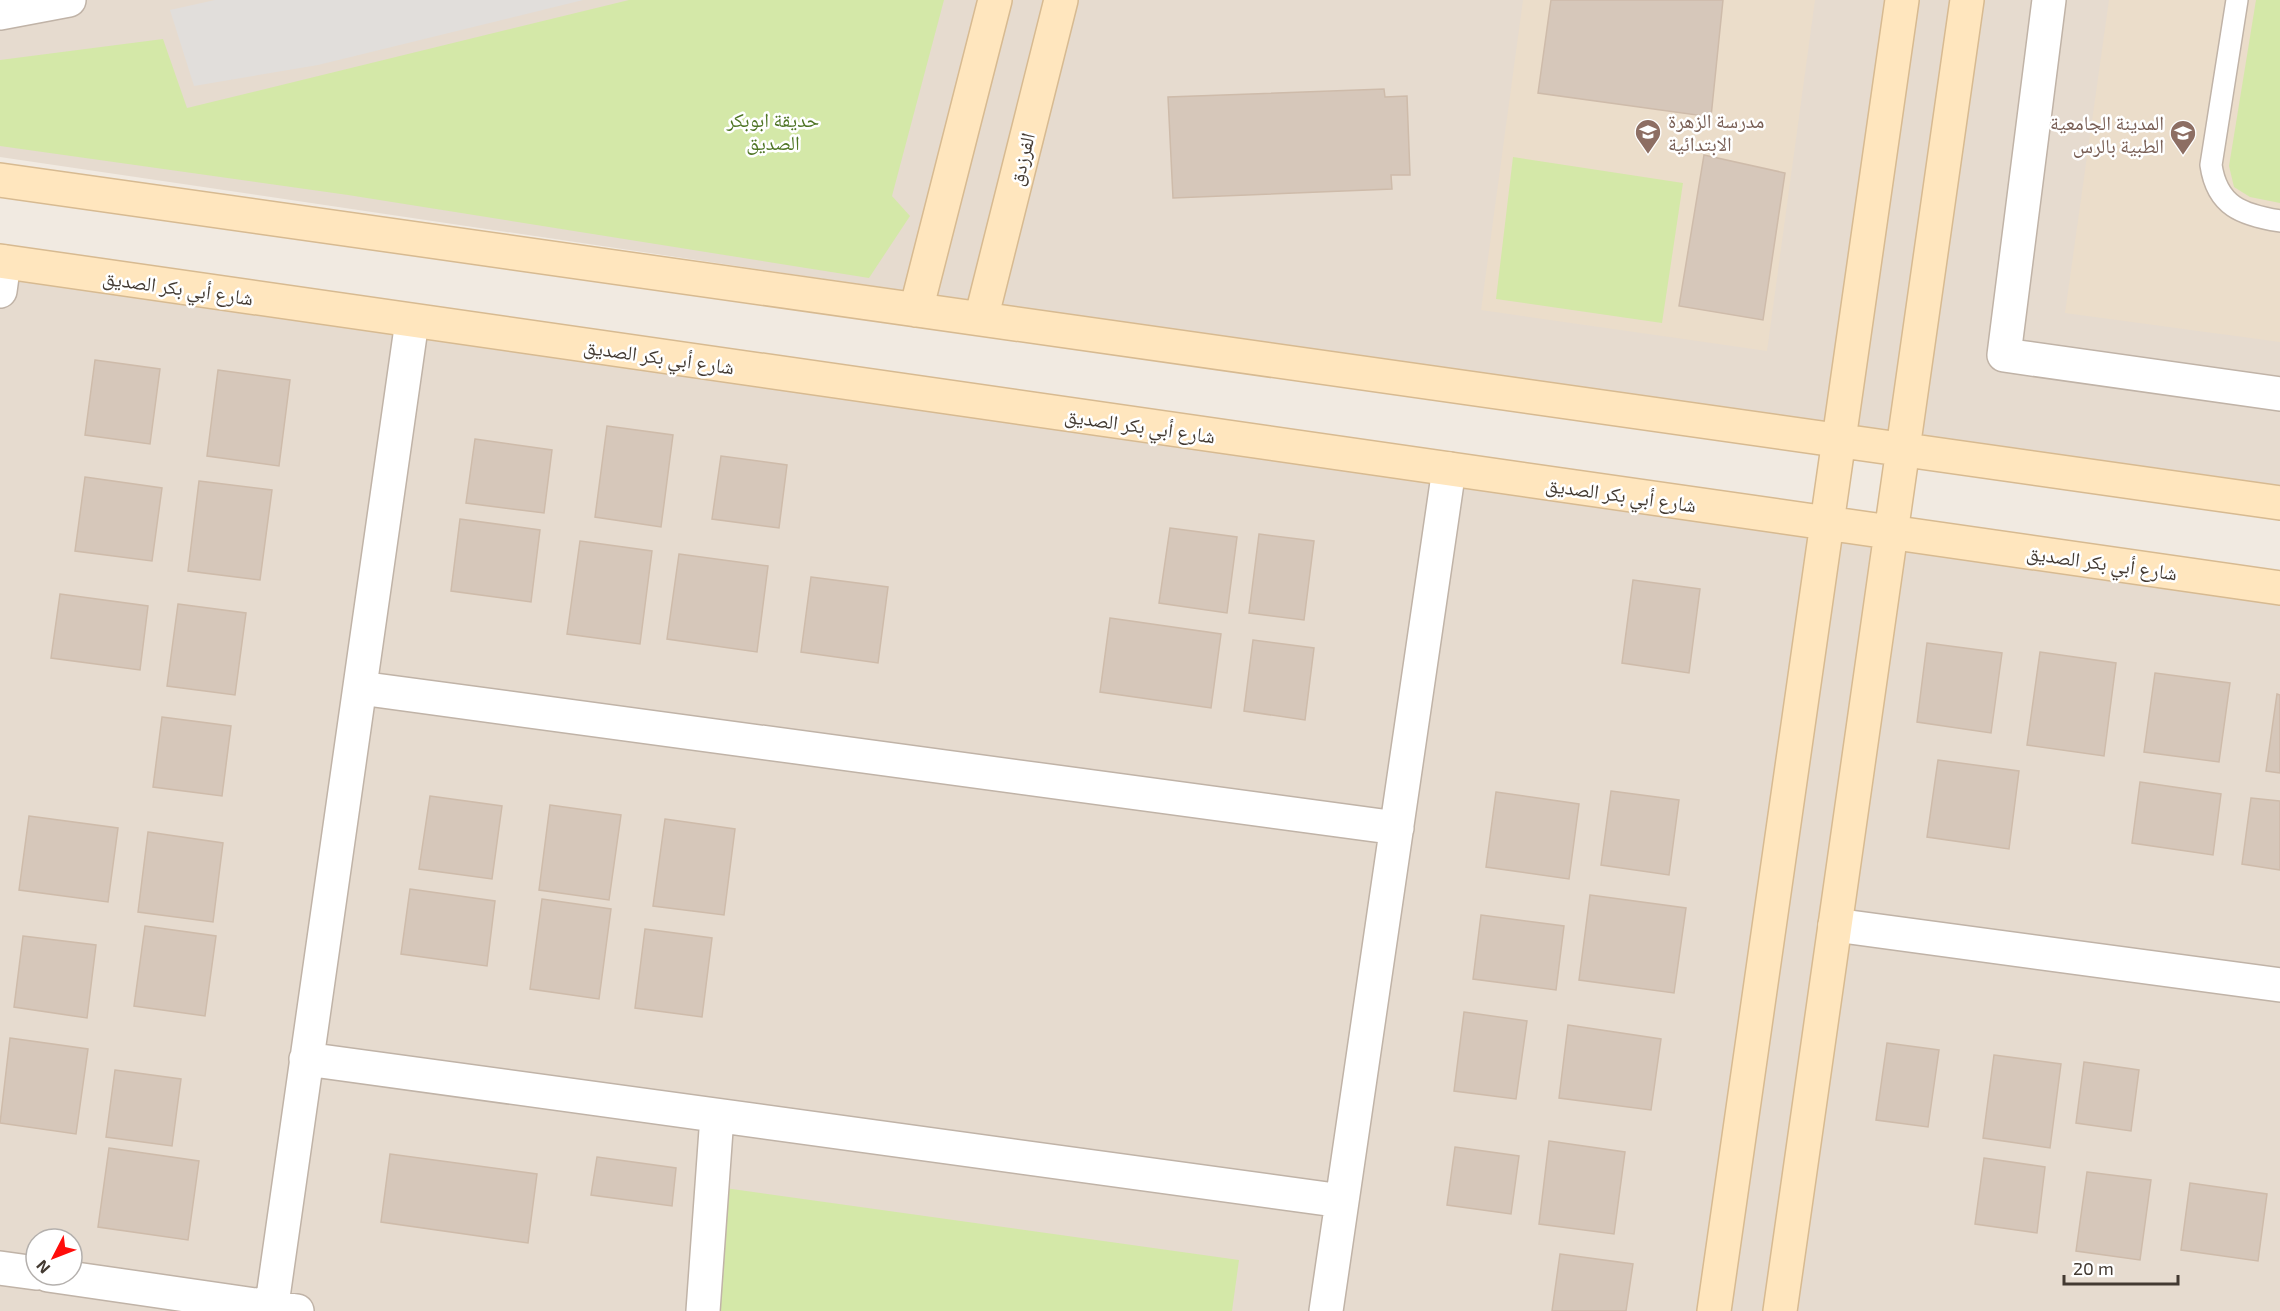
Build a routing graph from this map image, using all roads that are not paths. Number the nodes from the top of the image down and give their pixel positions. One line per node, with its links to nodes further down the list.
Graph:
1 (69, 0): 8 (street)
2 (995, 0): 12 (street)
3 (1060, 0): 13 (street, الفرزدق)
4 (1902, 0): 16 (street)
5 (1967, 0): 17 (street)
6 (2049, 0): 15 (street)
7 (2237, 0): 10 (lane)
8 (0, 13)
9 (0, 180): 12 (street)
10 (2280, 221)
11 (1, 272): 14 (street, شارع أبي بكر الصديق)
12 (915, 310): 13 (street)
13 (981, 319): 16 (street)
14 (412, 321): 18 (street, شارع أبي بكر الصديق); 23 (street)
15 (2280, 394)
16 (1839, 440): 17 (street); 20 (street)
17 (1904, 450): 19 (street); 21 (street)
18 (1449, 470): 20 (street, شارع أبي بكر الصديق); 24 (street)
19 (2280, 503)
20 (1827, 523): 21 (street, شارع أبي بكر الصديق); 36 (street)
21 (1891, 533): 22 (street, شارع أبي بكر الصديق); 25 (street)
22 (2280, 588)
23 (360, 688): 24 (street); 27 (street)
24 (1397, 828): 29 (street)
25 (1835, 925): 26 (street); 37 (street)
26 (2280, 985)
27 (306, 1059): 28 (street); 33 (street)
28 (717, 1116): 29 (street); 34 (street)
29 (1342, 1201): 35 (street)
30 (0, 1268): 31 (street)
31 (24, 1271)
32 (84, 1280): 33 (street)
33 (280, 1310)
34 (703, 1311)
35 (1326, 1311)
36 (1714, 1311)
37 (1780, 1311)

